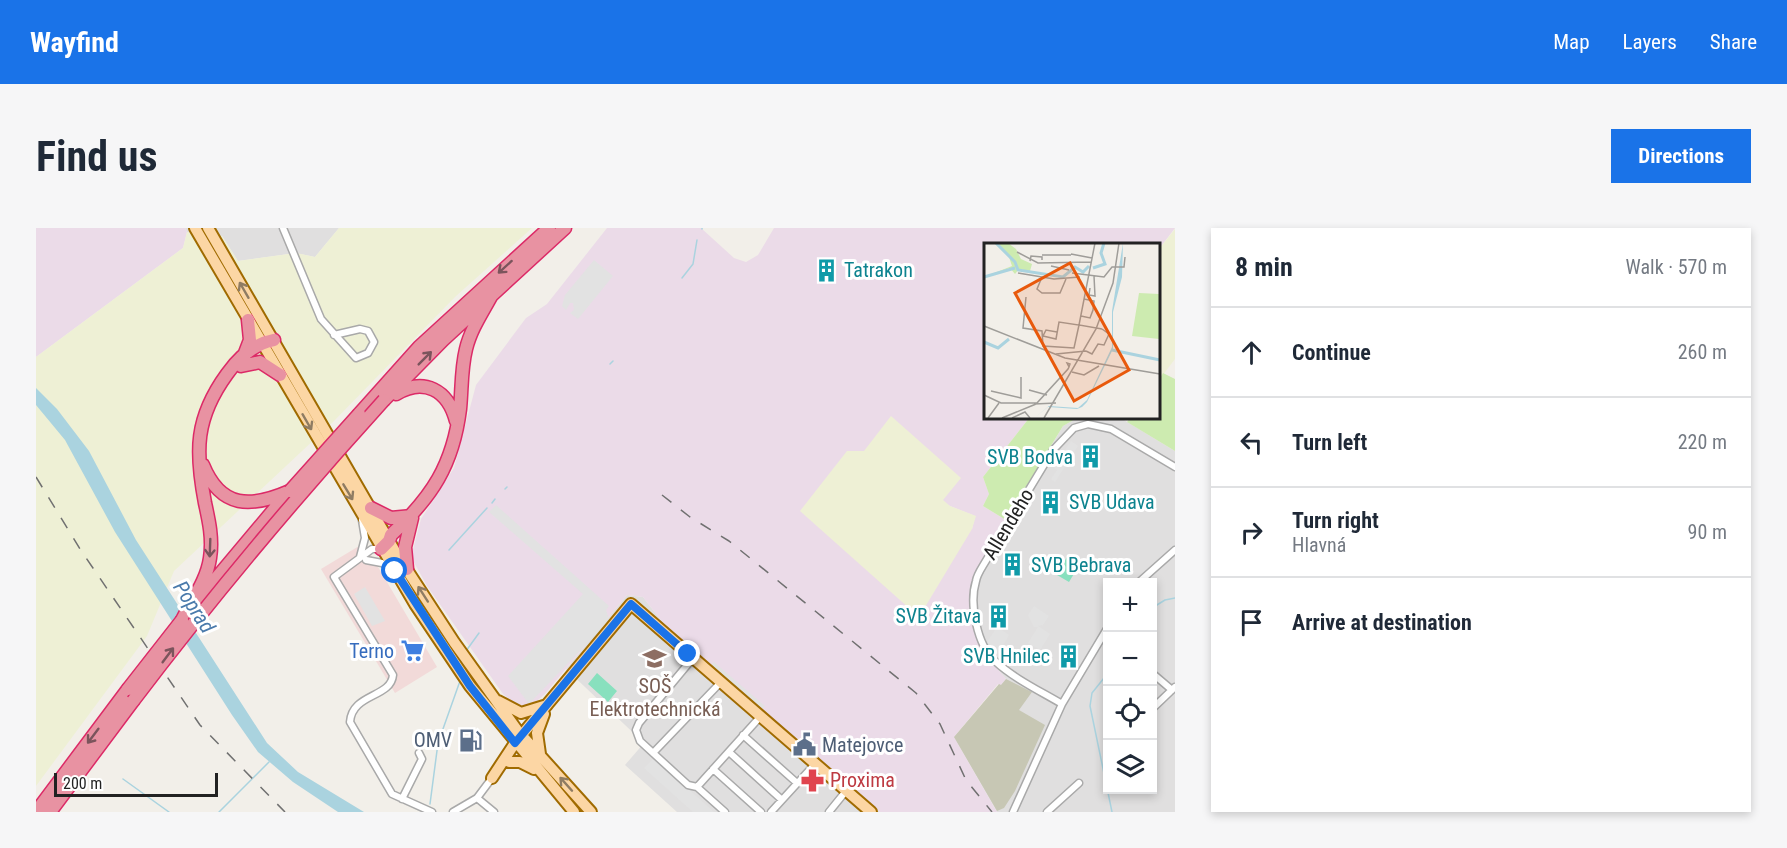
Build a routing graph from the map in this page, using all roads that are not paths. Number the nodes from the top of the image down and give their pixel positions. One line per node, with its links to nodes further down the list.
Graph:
1 (195, 228): 7 (main road)
2 (208, 228): 9 (main road, one-way to 2)
3 (283, 228): 8 (street)
4 (549, 228): 16 (highway, one-way to 16, bridge)
5 (565, 228): 6 (highway)
6 (494, 291): 13 (highway, one-way to 6); 14 (highway)
7 (248, 320): 10 (main road); 11 (highway)
8 (334, 336): 8 (street)
9 (274, 340): 10 (highway); 17 (main road)
10 (262, 346): 11 (highway); 12 (main road)
11 (243, 360): 12 (highway); 16 (highway); 26 (highway, one-way to 26)
12 (280, 375): 17 (main road, one-way to 17)
13 (384, 400): 14 (highway); 33 (highway, one-way to 13, bridge)
14 (455, 429): 18 (highway)
15 (1175, 467): 35 (street, Allendeho)
16 (290, 491): 26 (highway)
17 (366, 511): 18 (highway); 20 (main road); 23 (street)
18 (413, 515): 19 (highway); 20 (highway)
19 (407, 530): 20 (highway); 24 (highway)
20 (385, 545): 22 (street); 23 (street); 24 (main road)
21 (1175, 550): 25 (street)
22 (366, 560): 23 (street); 24 (street)
23 (358, 562): 57 (street)
24 (401, 570): 29 (main road, one-way to 24); 29 (main road)
25 (1143, 578)
26 (182, 620): 33 (highway, bridge)
27 (1104, 632): 35 (street)
28 (693, 658): 31 (main road); 37 (main road); 45 (street)
29 (464, 667): 34 (main road); 40 (main road)
30 (1157, 677): 32 (street)
31 (721, 682): 38 (main road); 45 (street)
32 (1173, 689): 36 (street)
33 (131, 695): 59 (highway, one-way to 59); 60 (highway)
34 (491, 696): 37 (main road); 42 (main road)
35 (1062, 704): 71 (street)
36 (1157, 704)
37 (548, 705): 39 (main road); 42 (main road)
38 (760, 717): 41 (street); 48 (main road)
39 (542, 719): 42 (main road); 46 (main road)
40 (503, 729): 42 (main road); 47 (main road)
41 (743, 735): 43 (street); 52 (street)
42 (521, 742): 46 (main road); 47 (main road); 50 (main road)
43 (729, 752): 49 (street); 58 (street)
44 (419, 753): 57 (street)
45 (653, 753): 54 (street)
46 (541, 757): 65 (main road, one-way to 46)
47 (506, 760): 50 (main road); 51 (main road)
48 (814, 765): 52 (street); 55 (main road)
49 (713, 769): 54 (street); 67 (street)
50 (538, 771): 64 (main road)
51 (492, 778): 56 (street)
52 (797, 783): 58 (street)
53 (1079, 783): 72 (street)
54 (697, 787): 66 (street)
55 (846, 791): 69 (street); 70 (main road)
56 (477, 798): 62 (street); 63 (street)
57 (402, 799): 61 (street)
58 (782, 800): 68 (street)
59 (36, 812)
60 (50, 812)
61 (432, 812)
62 (453, 812)
63 (494, 812)
64 (574, 812)
65 (591, 812)
66 (725, 812)
67 (761, 812)
68 (771, 812)
69 (829, 812)
70 (871, 812)
71 (1013, 812)
72 (1047, 812)

